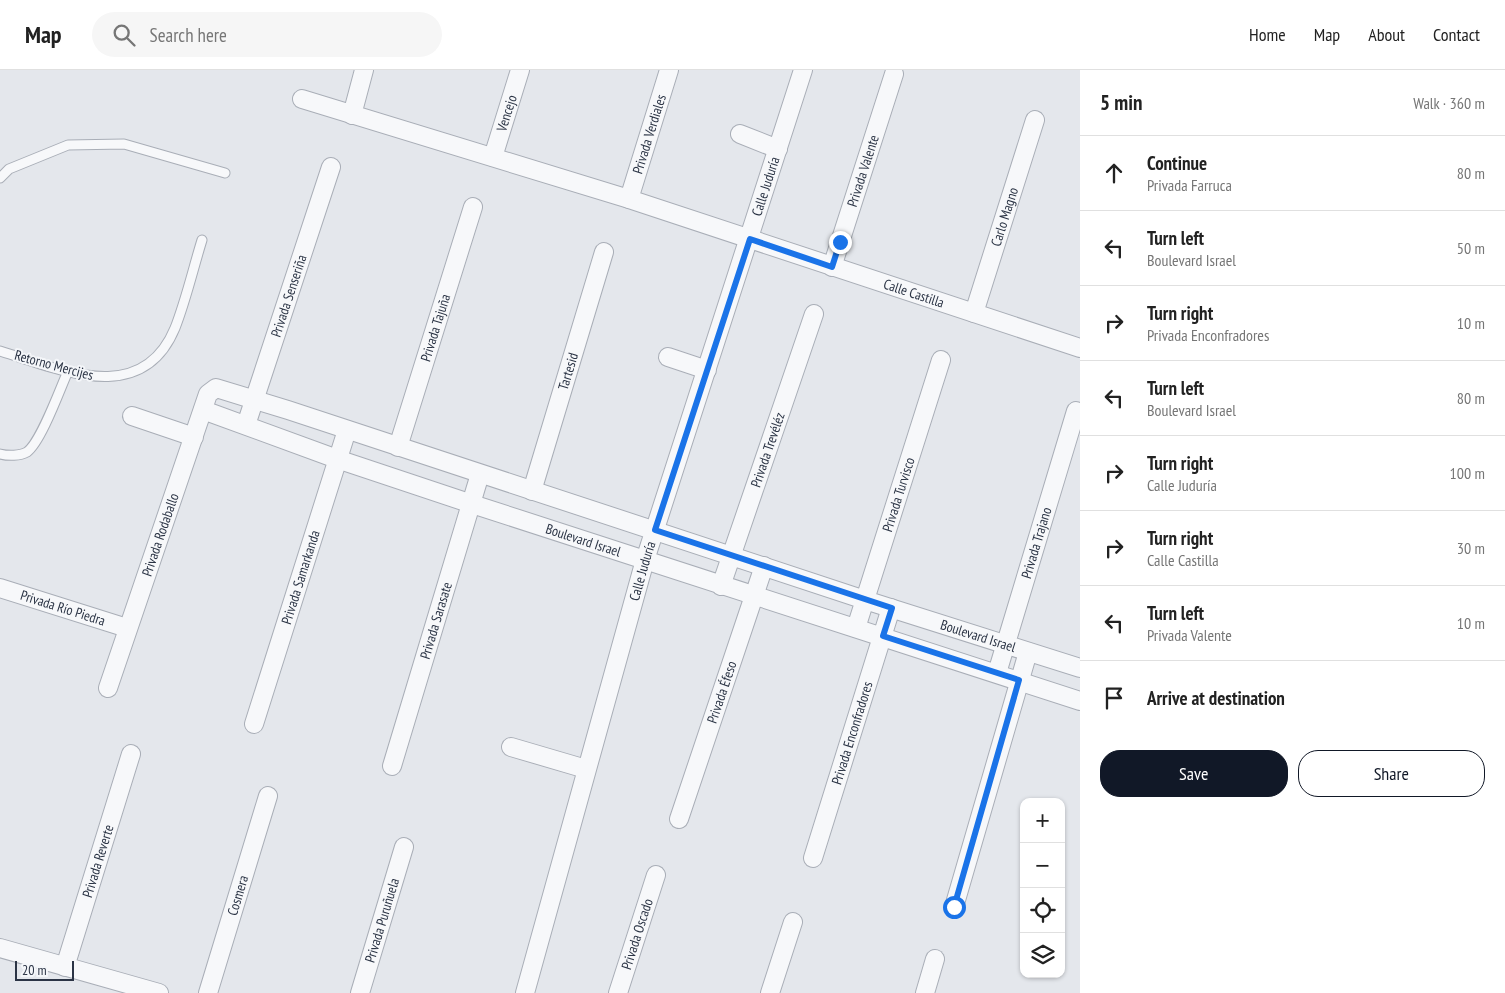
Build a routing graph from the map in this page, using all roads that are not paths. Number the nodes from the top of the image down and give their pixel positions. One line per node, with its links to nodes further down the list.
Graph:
1 (364, 70): 7 (street)
2 (520, 70): 11 (street, Vencejo)
3 (669, 70): 15 (street, Privada Verdiales)
4 (803, 70): 10 (street, Calle Juduría)
5 (894, 74): 20 (street, Privada Valente)
6 (302, 99): 7 (street, Calle Castilla)
7 (352, 115): 11 (street, Calle Castilla)
8 (1035, 120): 21 (street, Carlo Magno)
9 (740, 134): 10 (street)
10 (778, 149): 17 (street, Calle Juduría)
11 (493, 157): 15 (street, Calle Castilla)
12 (331, 167): 30 (street, Privada Senseriña)
13 (225, 173): 14 (lane)
14 (0, 178)
15 (629, 200): 17 (street, Calle Castilla)
16 (473, 208): 37 (street, Privada Tajuña)
17 (750, 239): 20 (street, Calle Castilla); 27 (street, Calle Juduría)
18 (202, 240): 28 (lane, Retorno Mercijes)
19 (604, 252): 41 (street, Tartesid)
20 (832, 267): 21 (street, Calle Castilla)
21 (974, 313): 23 (street, Calle Castilla)
22 (814, 314): 44 (street, Privada Trevéléz)
23 (1080, 348)
24 (0, 351): 28 (lane, Retorno Mercijes)
25 (668, 357): 27 (street)
26 (942, 360): 50 (street, Privada Turvisco)
27 (707, 370): 43 (street, Calle Juduría)
28 (68, 371): 38 (lane)
29 (221, 389): 30 (street, Boulevard Israel); 31 (street, Privada Rodaballo)
30 (255, 399): 34 (street, Privada Senseriña); 35 (street, Boulevard Israel)
31 (203, 410): 34 (street, Boulevard Israel); 36 (street, Privada Rodaballo)
32 (1076, 411): 55 (street, Privada Trajano)
33 (132, 416): 36 (street)
34 (246, 425): 39 (street, Boulevard Israel)
35 (347, 430): 37 (street, Boulevard Israel); 39 (street, Privada Samarkanda)
36 (194, 437): 52 (street, Privada Rodaballo)
37 (398, 447): 40 (street, Boulevard Israel)
38 (0, 454)
39 (338, 459): 42 (street, Boulevard Israel); 62 (street, Privada Samarkanda)
40 (480, 474): 41 (street, Boulevard Israel); 42 (street, Privada Sarasate)
41 (532, 491): 43 (street, Boulevard Israel)
42 (472, 504): 45 (street, Boulevard Israel); 65 (street, Privada Sarasate)
43 (655, 530): 44 (street, Boulevard Israel); 45 (street, Calle Juduría)
44 (731, 556): 46 (street, Boulevard Israel); 47 (street, Privada Trevéléz)
45 (645, 560): 47 (street, Boulevard Israel); 66 (street, Calle Juduría)
46 (764, 566): 49 (street, Privada Éfeso); 50 (street, Boulevard Israel)
47 (721, 586): 49 (street, Boulevard Israel)
48 (0, 588): 52 (street, Privada Río Piedra)
49 (753, 596): 53 (street, Boulevard Israel); 68 (street, Privada Éfeso)
50 (865, 600): 51 (street, Boulevard Israel); 53 (street, Privada Turvisco)
51 (892, 608): 54 (street, Privada Enconfradores); 55 (street, Boulevard Israel)
52 (127, 628): 60 (street, Privada Rodaballo)
53 (856, 628): 54 (street, Boulevard Israel)
54 (883, 636): 58 (street, Boulevard Israel); 70 (street, Privada Enconfradores)
55 (1006, 644): 56 (street, Boulevard Israel); 58 (street, Privada Trajano)
56 (1028, 652): 57 (street, Boulevard Israel); 59 (street)
57 (1080, 668)
58 (997, 673): 59 (street, Boulevard Israel)
59 (1019, 680): 61 (street, Boulevard Israel); 72 (street)
60 (108, 688)
61 (1080, 701)
62 (254, 724)
63 (511, 747): 66 (street)
64 (131, 754): 76 (street, Privada Reverte)
65 (392, 766)
66 (586, 769): 80 (street, Calle Juduría)
67 (268, 796): 78 (street, Cosmera)
68 (679, 818)
69 (404, 847): 79 (street, Privada Puruñuela)
70 (813, 858)
71 (656, 875): 81 (street, Privada Oscado)
72 (954, 907)
73 (793, 922): 82 (street)
74 (0, 948): 76 (street)
75 (935, 959): 83 (street)
76 (65, 967): 77 (street)
77 (159, 993)
78 (208, 993)
79 (360, 993)
80 (525, 993)
81 (618, 993)
82 (770, 993)
83 (924, 993)

